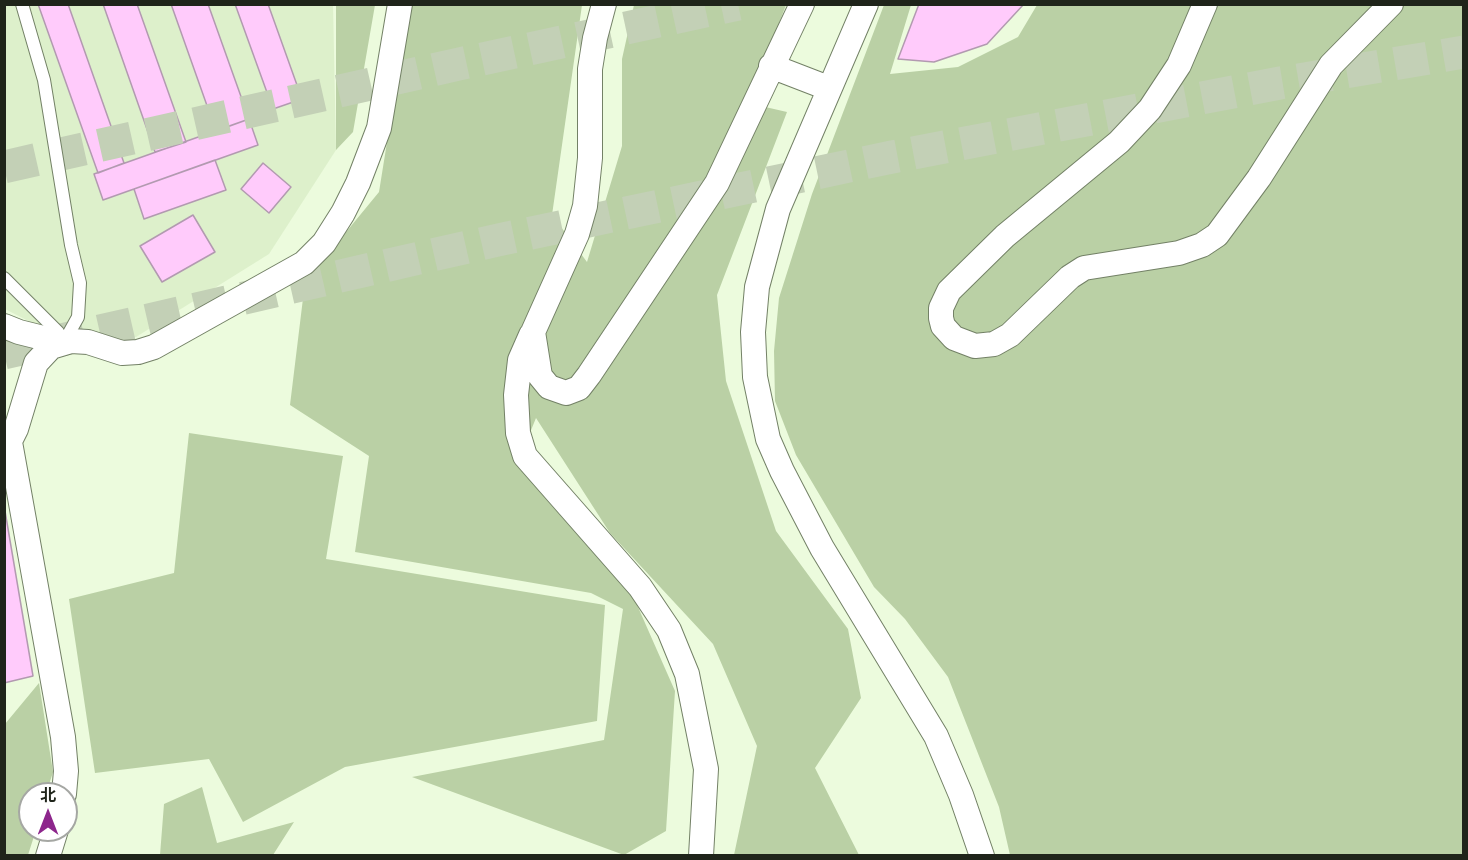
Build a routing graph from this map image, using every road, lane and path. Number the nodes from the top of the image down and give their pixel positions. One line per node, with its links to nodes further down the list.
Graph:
1 (22, 4): 13 (lane)
2 (400, 4): 13 (street)
3 (604, 4): 12 (street)
4 (801, 4): 8 (street)
5 (866, 4): 9 (street)
6 (1205, 4): 7 (street)
7 (1391, 4)
8 (771, 66): 9 (street); 12 (street)
9 (828, 88): 17 (street)
10 (4, 278): 13 (lane)
11 (4, 326): 13 (street)
12 (533, 332): 16 (street)
13 (63, 343): 14 (street)
14 (7, 447): 15 (street)
15 (65, 782)
16 (701, 855)
17 (982, 855)

